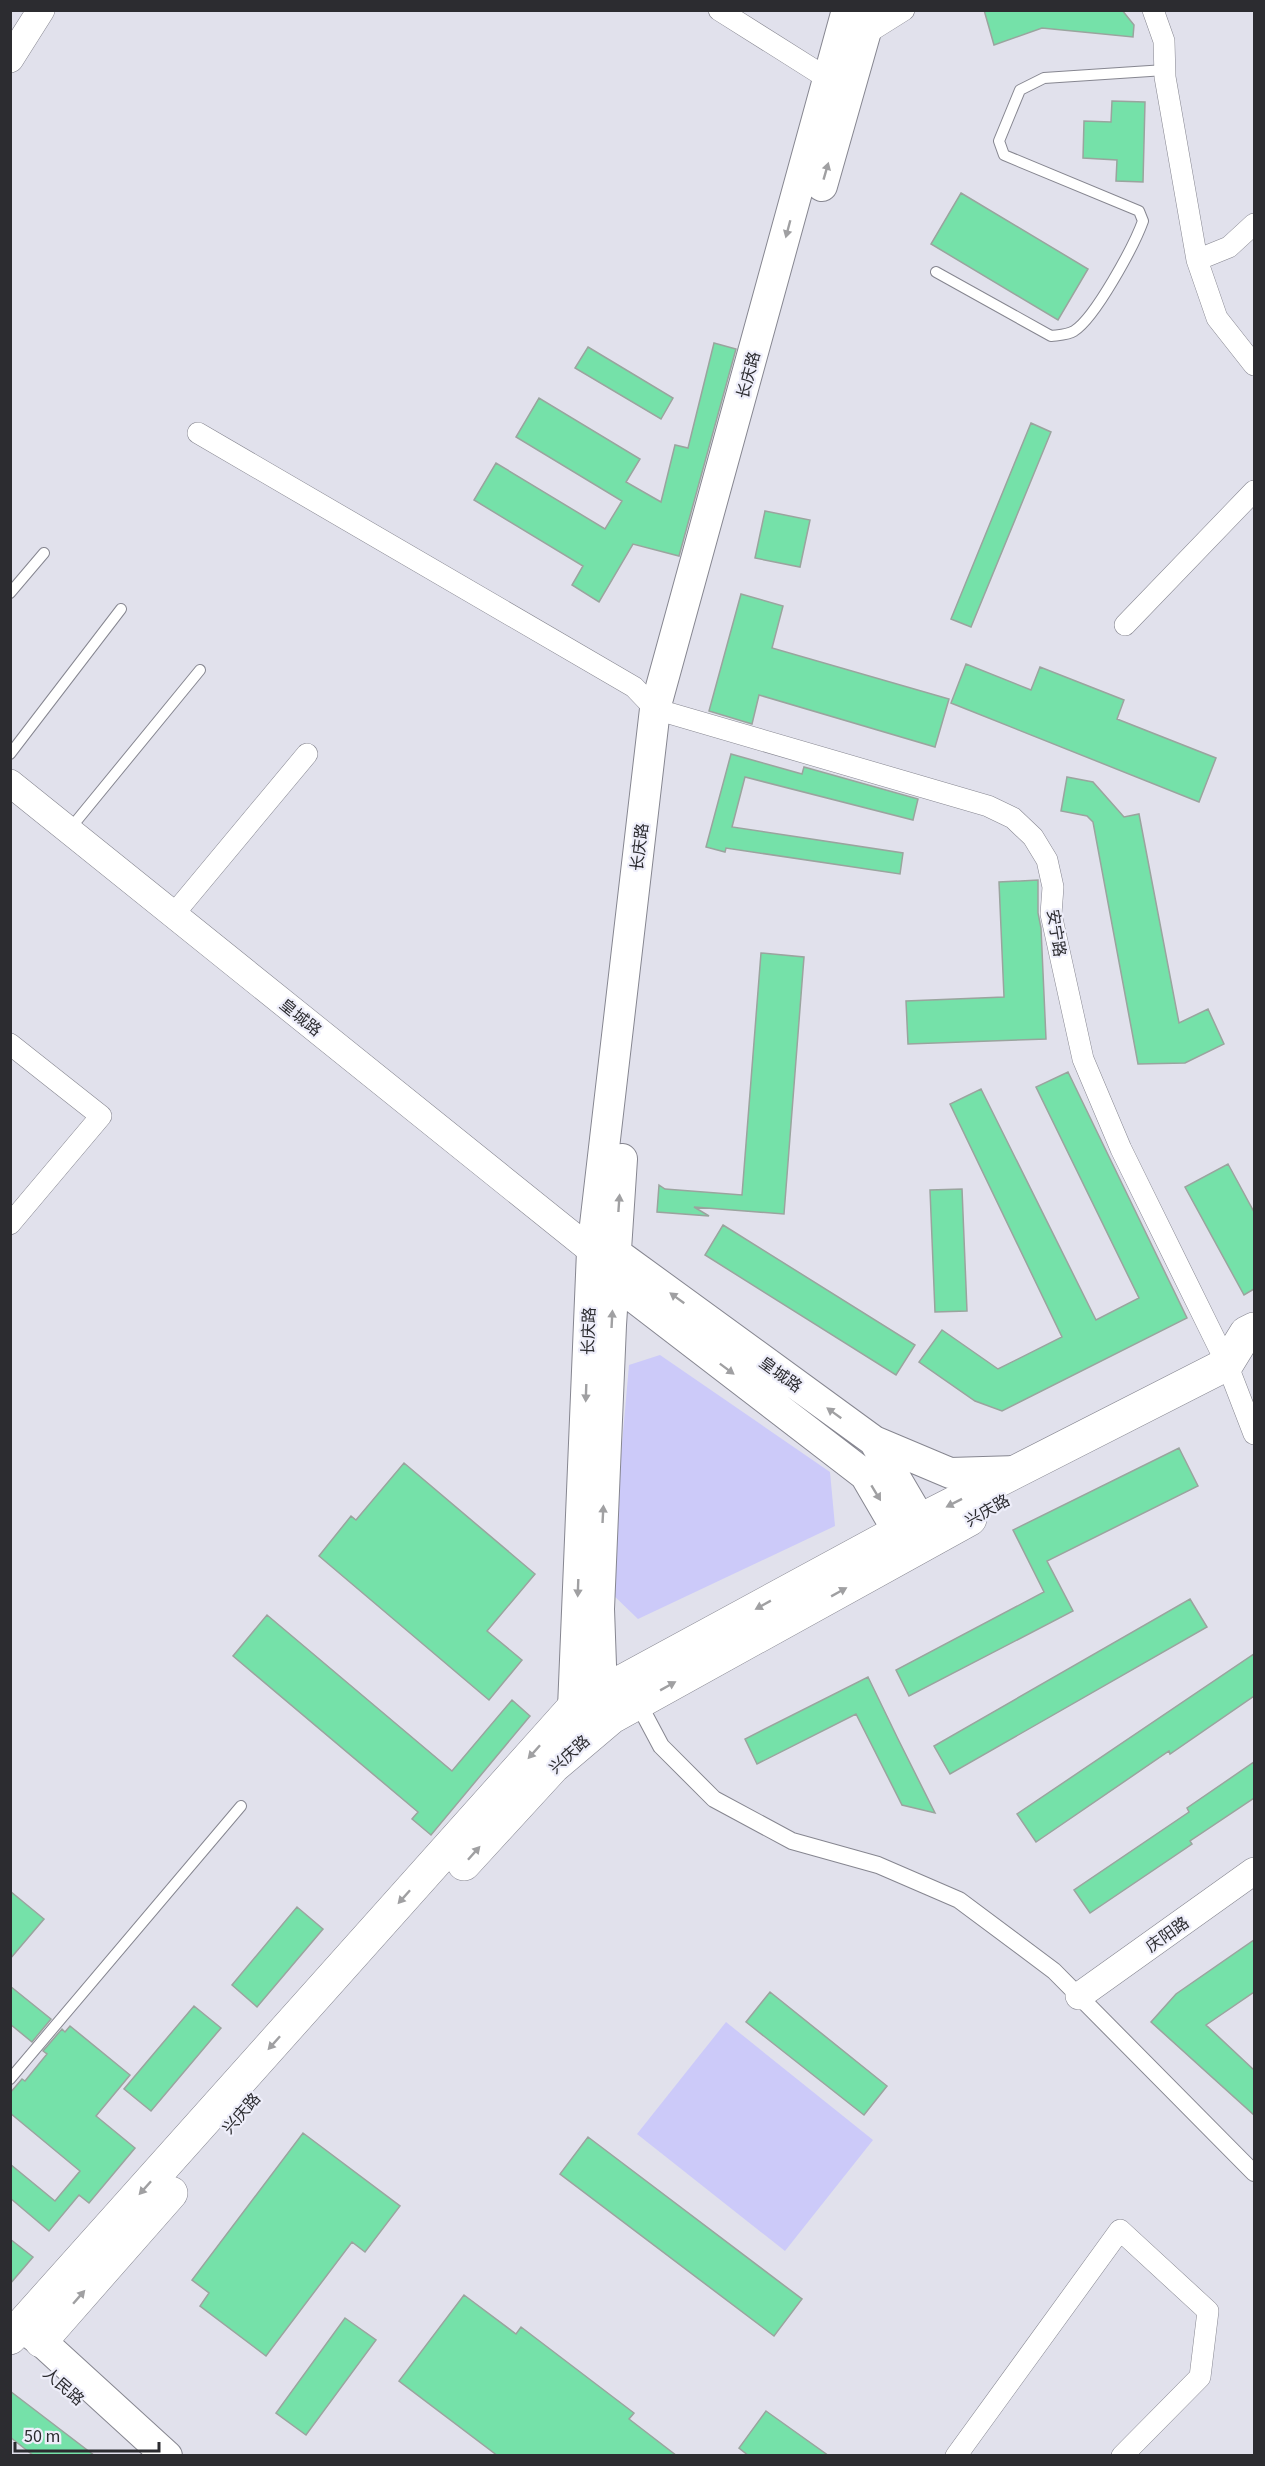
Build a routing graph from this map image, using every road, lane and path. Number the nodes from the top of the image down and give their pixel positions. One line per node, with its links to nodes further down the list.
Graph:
1 (31, 10): 8 (street)
2 (41, 10): 9 (street)
3 (719, 10): 10 (street)
4 (847, 10): 10 (main road, 长庆路)
5 (904, 10): 7 (street)
6 (1153, 10): 11 (street)
7 (868, 23): 10 (street); 23 (main road, one-way to 7)
8 (10, 42)
9 (10, 59)
10 (833, 66): 23 (main road, 长庆路, one-way to 23)
11 (1165, 70): 13 (street); 14 (lane)
12 (1254, 224): 13 (street)
13 (1197, 260): 15 (street)
14 (936, 272)
15 (1254, 365)
16 (198, 433): 23 (street)
17 (1254, 491): 21 (street)
18 (44, 553): 19 (lane)
19 (10, 592)
20 (121, 609): 24 (lane)
21 (1125, 625)
22 (200, 670): 27 (lane)
23 (665, 712): 31 (main road, 长庆路); 34 (street, 安宁路)
24 (10, 754)
25 (307, 754): 28 (street)
26 (10, 783): 27 (street, 皇城路)
27 (69, 830): 28 (street, 皇城路)
28 (173, 915): 31 (street, 皇城路)
29 (10, 1044): 30 (street)
30 (10, 1224)
31 (604, 1252): 32 (main road); 36 (main road, 皇城路, one-way to 31); 40 (main road, 长庆路, one-way to 40)
32 (614, 1282): 38 (main road, 皇城路, one-way to 38); 39 (main road, one-way to 32)
33 (1254, 1329): 34 (main road, 兴庆路)
34 (1238, 1368): 35 (street, 安宁路); 37 (main road, 兴庆路); 38 (main road, 兴庆路)
35 (1254, 1434)
36 (874, 1441): 37 (main road); 38 (main road, 皇城路)
37 (1017, 1471): 38 (main road, 兴庆路, one-way to 38)
38 (916, 1536): 39 (main road, 兴庆路)
39 (613, 1706): 40 (main road, 兴庆路); 43 (street); 46 (main road, 兴庆路, one-way to 39)
40 (573, 1708): 46 (main road, 兴庆路, one-way to 46)
41 (241, 1806): 44 (lane)
42 (1254, 1871): 43 (street, 庆阳路)
43 (1079, 1996): 45 (street)
44 (10, 2079)
45 (1254, 2173)
46 (20, 2337): 47 (main road, 人民路); 48 (main road)
47 (143, 2456)
48 (167, 2456)
49 (956, 2456): 50 (street)
50 (1122, 2456)

